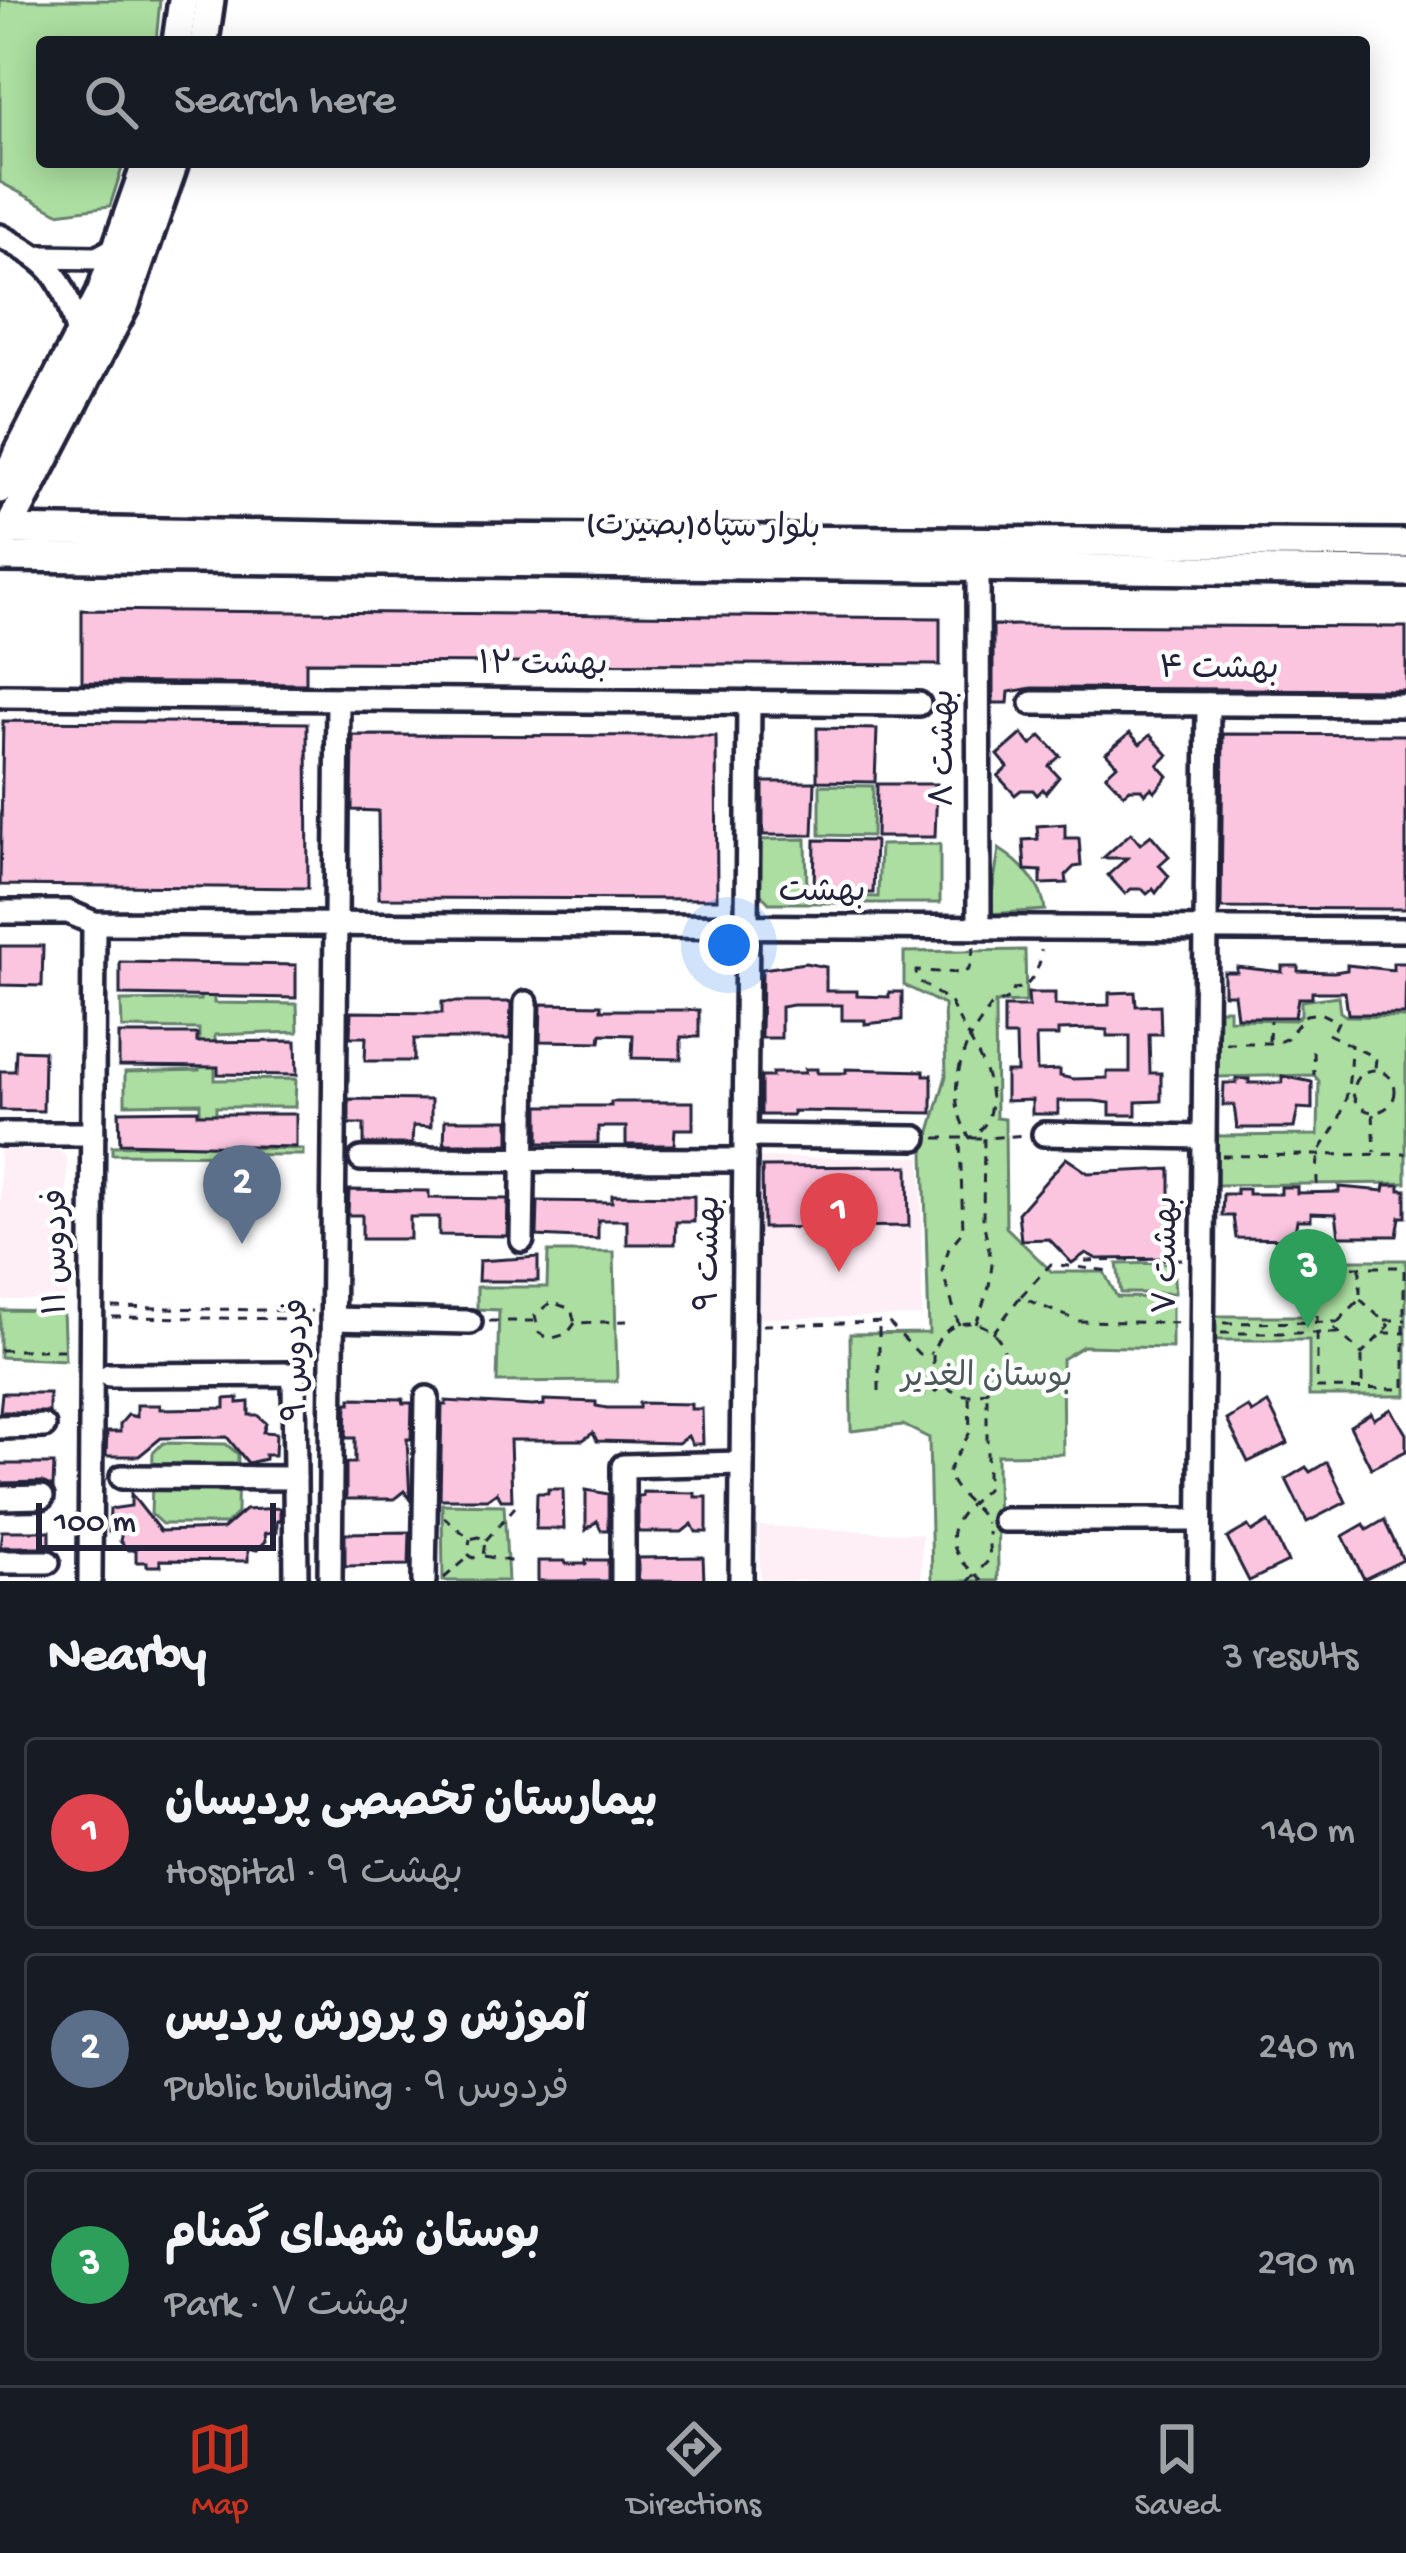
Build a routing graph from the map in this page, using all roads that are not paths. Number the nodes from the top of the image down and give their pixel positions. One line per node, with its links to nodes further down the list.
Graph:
1 (184, 0): 3 (main road)
2 (210, 0): 4 (main road)
3 (178, 36)
4 (205, 36)
5 (145, 168): 8 (main road)
6 (172, 168): 14 (main road)
7 (0, 236): 9 (street)
8 (119, 247): 9 (street); 10 (main road)
9 (42, 257): 10 (street)
10 (79, 339): 11 (main road)
11 (0, 489)
12 (980, 540): 13 (main road, بلوار سپاه(بصیرت)); 15 (main road, بلوار سپاه(بصیرت)); 16 (main road)
13 (1398, 543): 17 (main road)
14 (3, 544): 15 (main road, بلوار سپاه(بصیرت))
15 (436, 550): 16 (main road, بلوار سپاه(بصیرت))
16 (978, 568): 17 (main road, بلوار سپاه(بصیرت)); 29 (street, بهشت ۸)
17 (1398, 572)
18 (3, 696): 19 (street, بهشت ۱۲)
19 (338, 699): 20 (street, بهشت ۱۲); 27 (street, فردوس ۹)
20 (749, 702): 22 (street, بهشت ۱۲); 28 (street, بهشت ۹)
21 (1032, 703): 23 (street, بهشت ۴)
22 (919, 704)
23 (1208, 704): 24 (street, بهشت ۴); 30 (street, بهشت ۷)
24 (1406, 705)
25 (0, 912): 26 (street, بهشت)
26 (94, 923): 27 (street, بهشت); 33 (street, فردوس ۱۱)
27 (335, 924): 28 (street, بهشت); 43 (street, فردوس ۹)
28 (747, 926): 29 (street, بهشت); 36 (street, بهشت ۹)
29 (979, 927): 30 (street, بهشت)
30 (1205, 929): 31 (street, بهشت); 37 (street, بهشت ۷)
31 (1406, 930)
32 (526, 1003): 40 (street)
33 (93, 1133): 34 (street); 58 (street, فردوس ۱۱)
34 (0, 1134)
35 (1043, 1134): 37 (street)
36 (745, 1136): 38 (street); 41 (street, بهشت ۹)
37 (1203, 1137): 55 (street, بهشت ۷)
38 (916, 1138)
39 (361, 1159): 40 (street)
40 (526, 1160): 41 (street); 42 (street)
41 (745, 1160): 49 (street, بهشت ۹)
42 (522, 1240)
43 (332, 1315): 44 (street); 60 (street, فردوس ۹)
44 (470, 1322)
45 (109, 1375): 51 (street)
46 (427, 1398): 61 (street)
47 (0, 1426): 48 (street)
48 (44, 1426)
49 (742, 1463): 62 (street); 63 (street, بهشت ۹)
50 (122, 1477): 51 (street)
51 (295, 1478): 59 (street)
52 (0, 1498): 53 (street)
53 (42, 1498)
54 (1004, 1520): 55 (street)
55 (1200, 1520): 64 (street, بهشت ۷)
56 (0, 1562): 57 (street)
57 (48, 1562)
58 (90, 1581)
59 (296, 1581)
60 (329, 1581)
61 (424, 1581)
62 (623, 1581)
63 (741, 1581)
64 (1200, 1581)

